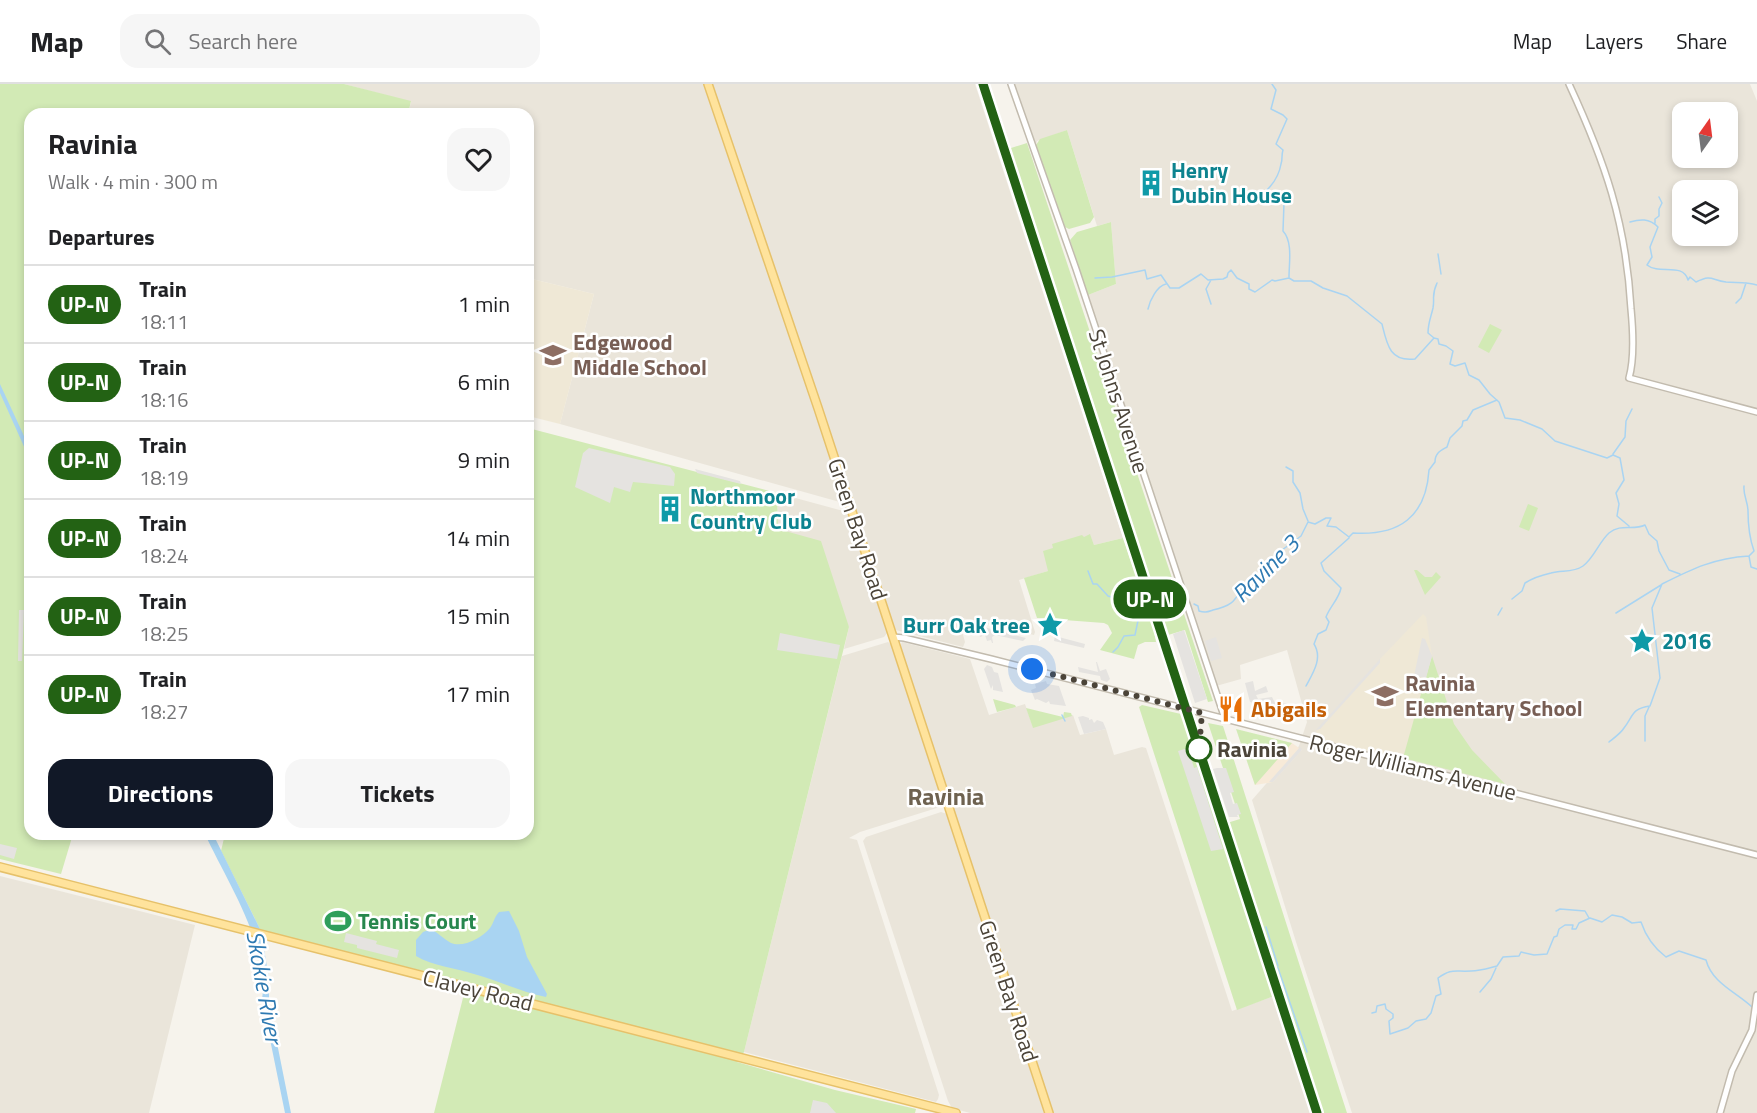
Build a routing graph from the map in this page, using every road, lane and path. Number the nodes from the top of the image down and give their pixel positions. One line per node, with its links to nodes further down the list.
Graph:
1 (708, 84): 5 (main road, Green Bay Road)
2 (1011, 84): 6 (street, St Johns Avenue)
3 (1569, 84): 4 (street)
4 (1757, 411)
5 (893, 637): 6 (street, Roger Williams Avenue); 11 (main road, Green Bay Road)
6 (1225, 719): 7 (street, Roger Williams Avenue)
7 (1757, 855)
8 (0, 867): 10 (main road, Clavey Road)
9 (1757, 995): 12 (street)
10 (956, 1113)
11 (1049, 1113)
12 (1720, 1113)

